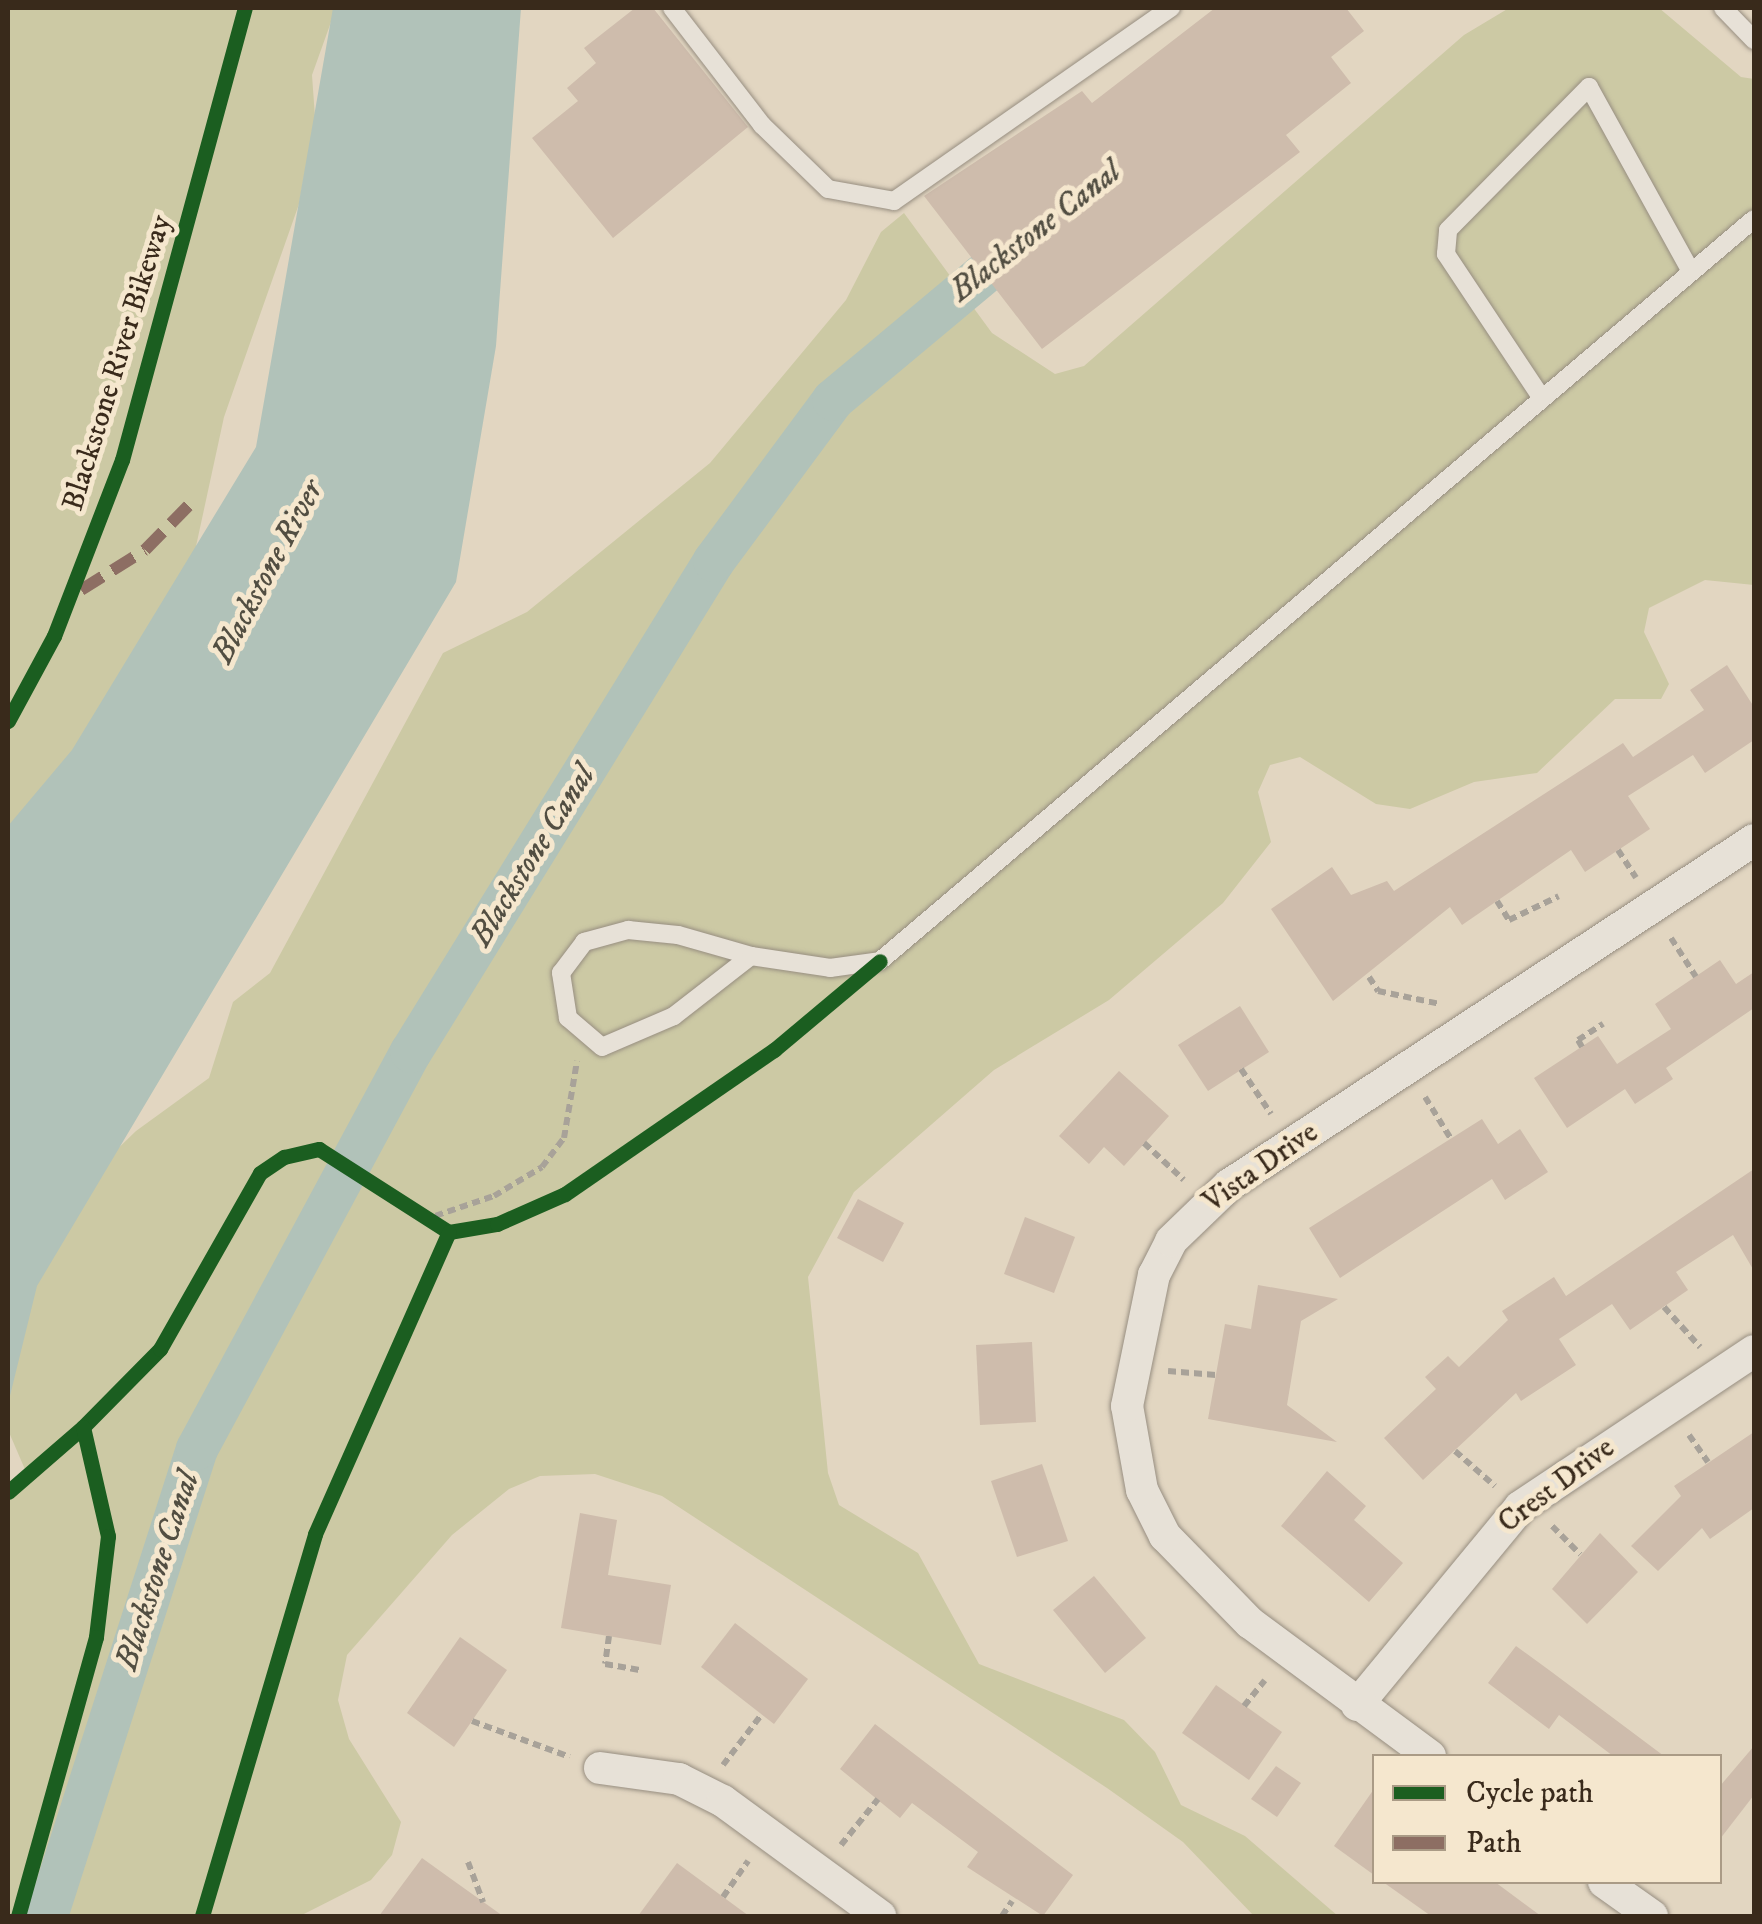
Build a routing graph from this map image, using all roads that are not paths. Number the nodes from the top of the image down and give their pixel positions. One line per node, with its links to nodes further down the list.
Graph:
1 (672, 8): 2 (lane)
2 (1171, 8)
3 (1723, 8): 4 (lane)
4 (1754, 40)
5 (1754, 218): 6 (lane)
6 (1690, 272): 7 (lane); 7 (lane)
7 (1540, 397): 9 (lane)
8 (1754, 840): 11 (street, Vista Drive)
9 (751, 956): 9 (lane)
10 (1754, 1351): 11 (street, Crest Drive)
11 (1357, 1705): 12 (street, Vista Drive)
12 (1427, 1754)
13 (600, 1768): 15 (street)
14 (1607, 1884): 16 (street)
15 (880, 1916)
16 (1652, 1916)

